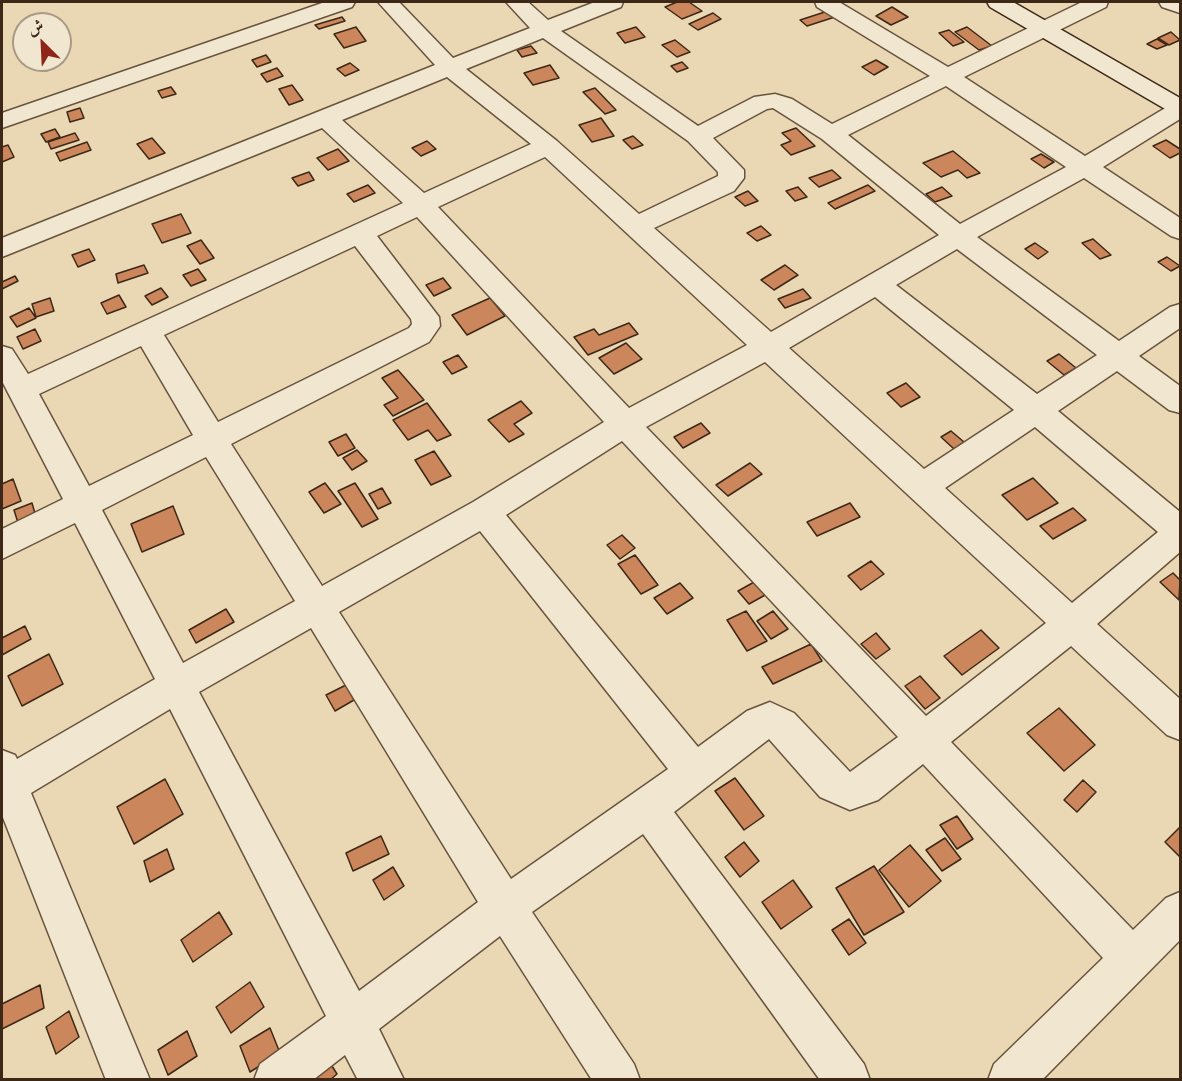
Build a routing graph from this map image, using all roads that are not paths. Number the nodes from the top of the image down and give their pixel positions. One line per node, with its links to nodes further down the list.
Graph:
1 (344, 2): 16 (street)
2 (388, 2): 12 (street)
3 (516, 2): 11 (street)
4 (613, 2): 11 (street)
5 (825, 2): 13 (street)
6 (998, 2): 10 (street)
7 (1098, 2): 10 (street)
8 (1170, 2): 9 (street)
9 (1180, 7)
10 (1046, 28): 13 (street); 14 (street)
11 (544, 29): 12 (street); 18 (street)
12 (450, 68): 15 (street); 19 (street)
13 (948, 77): 17 (street); 20 (street)
14 (1180, 108): 20 (street)
15 (324, 117): 21 (street); 26 (street)
16 (2, 121)
17 (831, 134): 18 (street); 25 (street)
18 (697, 136): 22 (street)
19 (548, 146): 21 (street); 22 (street)
20 (1085, 166): 23 (street); 25 (street)
21 (421, 205): 24 (street); 36 (street)
22 (636, 226): 30 (street)
23 (1180, 230)
24 (360, 233): 29 (street); 37 (street)
25 (958, 236): 27 (street); 31 (street)
26 (2, 248)
27 (877, 284): 30 (street); 35 (street)
28 (1180, 314): 31 (street)
29 (147, 331): 33 (street); 37 (street)
30 (768, 347): 36 (street); 38 (street)
31 (1118, 356): 34 (street); 35 (street)
32 (2, 357): 33 (street)
33 (22, 389): 39 (street)
34 (1180, 402)
35 (1037, 411): 38 (street); 41 (street)
36 (625, 424): 40 (street); 47 (street)
37 (211, 438): 39 (street); 43 (street)
38 (922, 487): 44 (street)
39 (82, 504): 42 (street); 45 (street)
40 (484, 512): 43 (street); 48 (street)
41 (1175, 519): 44 (street)
42 (2, 545)
43 (318, 607): 45 (street); 51 (street)
44 (1072, 624): 46 (street); 47 (street)
45 (177, 686): 49 (street); 54 (street)
46 (1180, 723)
47 (923, 738): 48 (street); 53 (street)
48 (694, 772): 50 (street)
49 (4, 781): 55 (street)
50 (648, 808): 51 (street); 59 (street)
51 (505, 907): 54 (street); 58 (street)
52 (1180, 912): 53 (street)
53 (1133, 960): 60 (street)
54 (352, 1022): 56 (street); 57 (street)
55 (128, 1080)
56 (276, 1080)
57 (382, 1080)
58 (618, 1080)
59 (848, 1080)
60 (1010, 1080)

